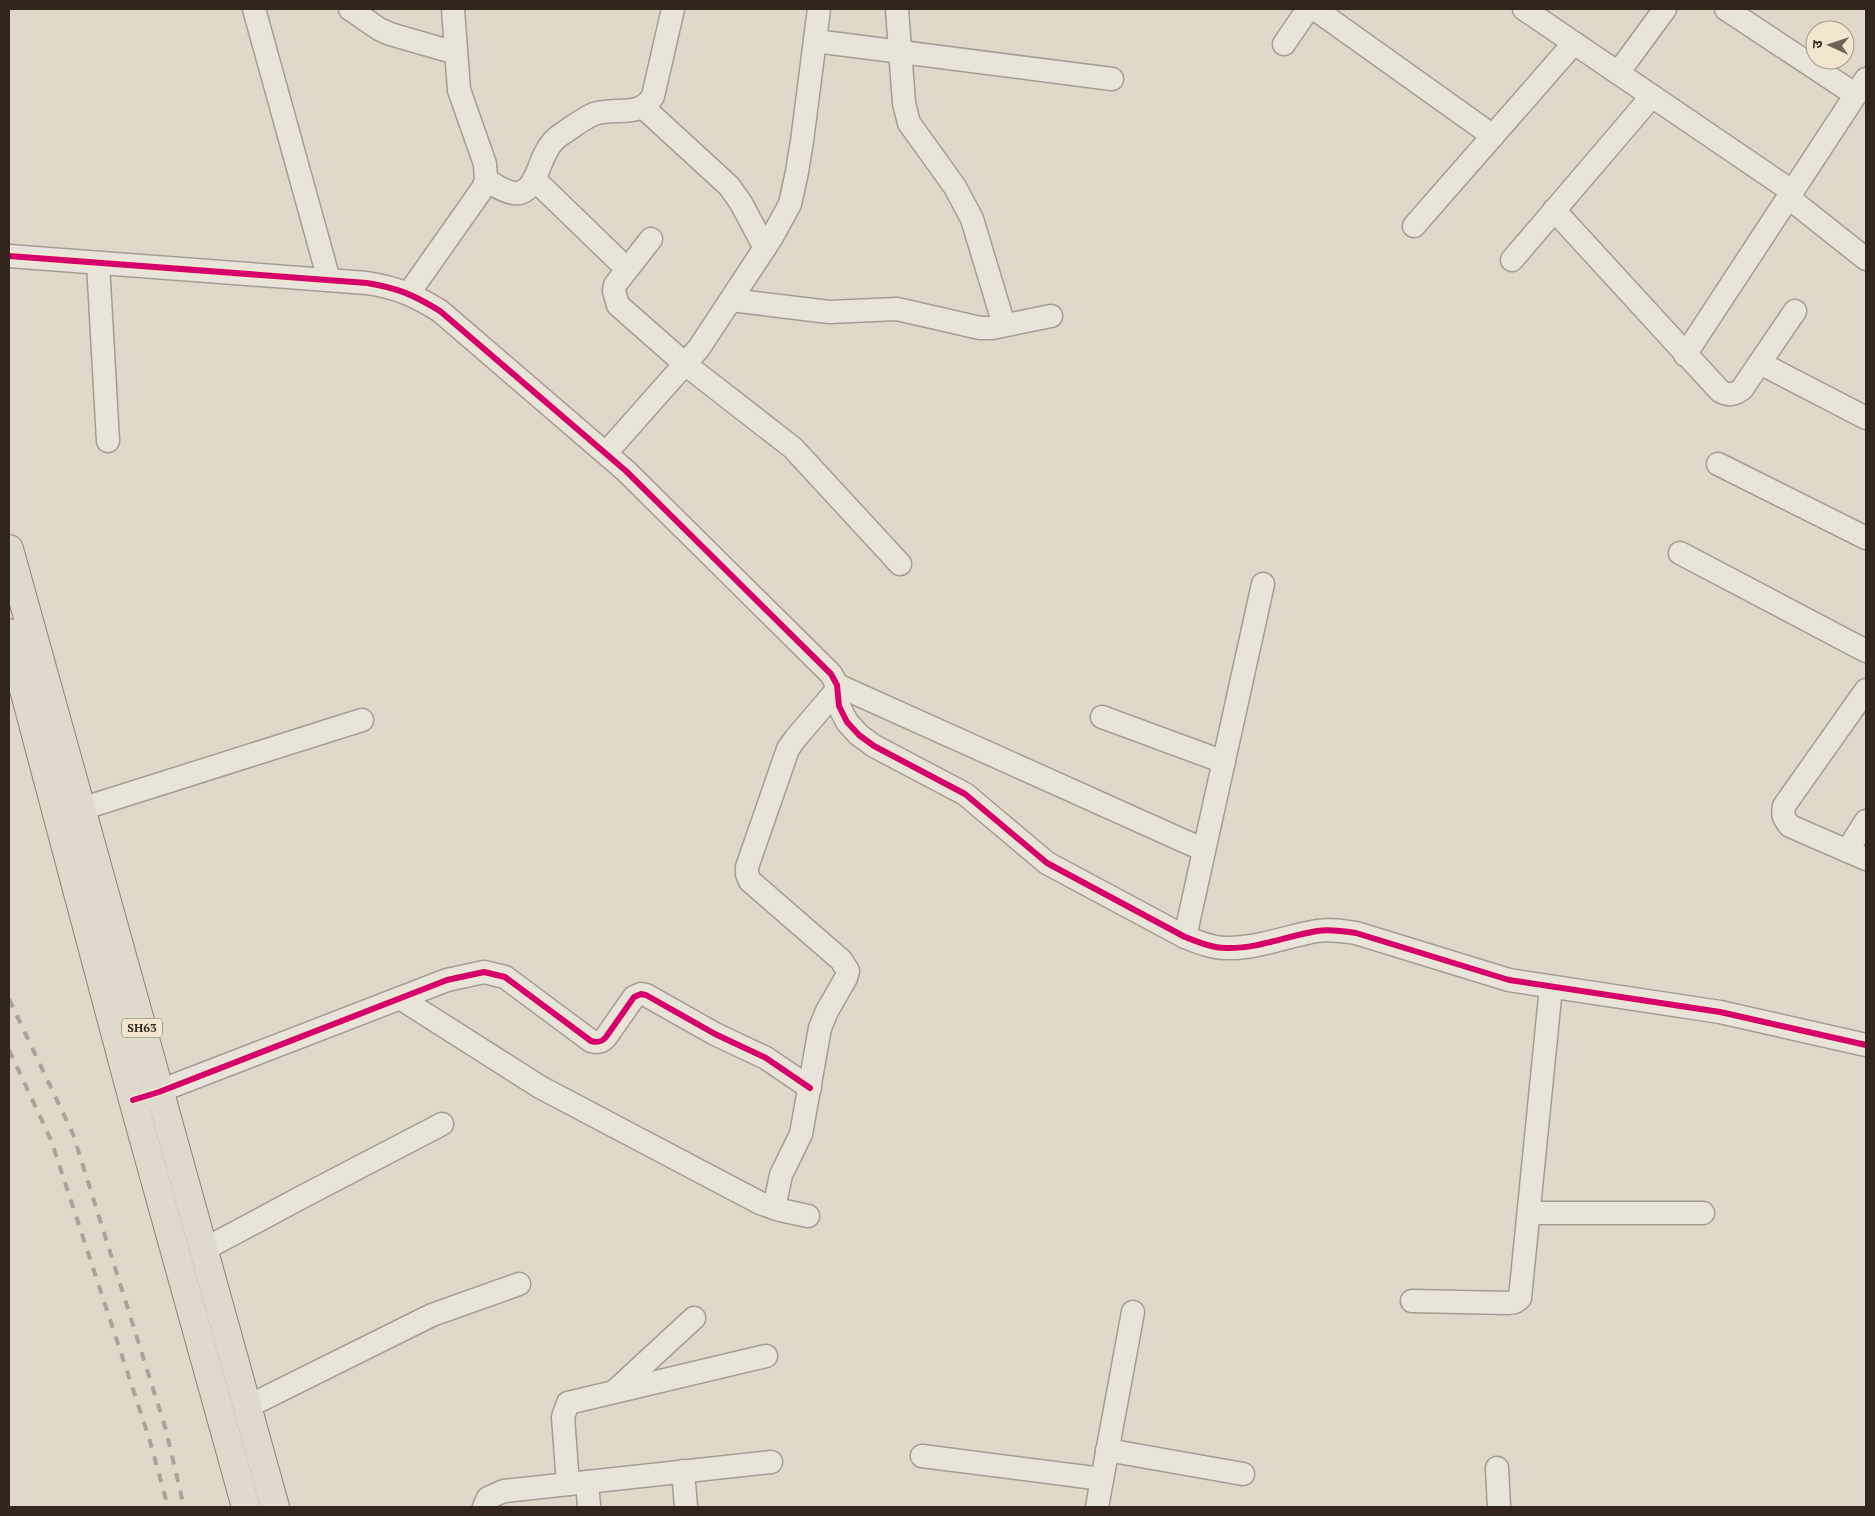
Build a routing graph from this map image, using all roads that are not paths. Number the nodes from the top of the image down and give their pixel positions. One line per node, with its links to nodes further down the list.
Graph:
1 (254, 9): 35 (street)
2 (350, 9): 16 (street)
3 (453, 9): 16 (street)
4 (673, 9): 21 (street)
5 (819, 9): 12 (street)
6 (897, 9): 15 (street)
7 (1308, 9): 14 (street)
8 (1315, 9): 22 (street)
9 (1524, 9): 13 (street)
10 (1665, 9): 17 (street)
11 (1726, 9): 20 (street)
12 (815, 41): 15 (street); 29 (street)
13 (1574, 43): 17 (street); 22 (street)
14 (1284, 44)
15 (899, 52): 18 (street); 40 (street)
16 (456, 53): 24 (street)
17 (1618, 72): 19 (street)
18 (1112, 79)
19 (1652, 96): 25 (street); 26 (street)
20 (1860, 98): 25 (street)
21 (644, 108): 23 (street); 29 (street)
22 (1493, 136): 27 (street)
23 (534, 179): 24 (street); 34 (street)
24 (486, 180): 36 (street)
25 (1791, 195): 31 (street); 41 (street)
26 (1554, 210): 32 (street); 41 (street)
27 (1414, 226)
28 (651, 238): 34 (street)
29 (765, 248): 37 (street)
30 (9, 256): 33 (street)
31 (1866, 259)
32 (1512, 260)
33 (98, 263): 35 (street); 45 (street)
34 (627, 269): 43 (street)
35 (329, 280): 36 (street)
36 (409, 293): 46 (street)
37 (731, 300): 40 (street); 43 (street)
38 (1795, 311): 42 (street)
39 (1051, 316): 40 (street)
40 (1004, 325)
41 (1685, 355): 42 (street)
42 (1760, 362): 44 (street)
43 (686, 364): 46 (street); 51 (street)
44 (1866, 418)
45 (108, 441)
46 (606, 454): 55 (street)
47 (1718, 464): 48 (street)
48 (1866, 538)
49 (9, 549): 60 (main road, SH63)
50 (1680, 552): 54 (street)
51 (900, 564)
52 (1262, 584): 59 (street)
53 (9, 633): 70 (main road, SH63)
54 (1866, 651)
55 (836, 688): 62 (street); 64 (street); 68 (street)
56 (1866, 690): 63 (street)
57 (1102, 717): 59 (street)
58 (362, 720): 60 (street)
59 (1224, 762): 62 (street)
60 (81, 809): 69 (main road, SH63)
61 (1866, 821): 63 (street)
62 (1204, 850): 64 (street)
63 (1857, 855)
64 (1185, 937): 65 (street)
65 (1551, 987): 67 (street); 73 (street)
66 (400, 998): 68 (street); 69 (street); 72 (street)
67 (1866, 1045)
68 (810, 1088): 72 (street)
69 (159, 1092): 70 (street); 76 (main road, SH63)
70 (133, 1100): 92 (main road, SH63)
71 (442, 1124): 76 (street)
72 (774, 1208): 75 (street)
73 (1529, 1213): 74 (street); 78 (street)
74 (1704, 1213)
75 (808, 1216)
76 (203, 1250): 83 (main road, SH63)
77 (518, 1284): 83 (street)
78 (1412, 1301)
79 (1133, 1312): 84 (street)
80 (694, 1318): 82 (street)
81 (766, 1356): 82 (street)
82 (615, 1391): 91 (street)
83 (247, 1407): 93 (main road, SH63)
84 (1107, 1450): 89 (street); 90 (street)
85 (922, 1456): 90 (street)
86 (771, 1462): 88 (street)
87 (1497, 1468): 98 (street)
88 (683, 1471): 91 (street); 96 (street)
89 (1243, 1474)
90 (1102, 1478): 97 (street)
91 (578, 1483): 94 (street); 95 (street)
92 (246, 1507)
93 (275, 1507)
94 (484, 1507)
95 (590, 1507)
96 (686, 1507)
97 (1096, 1507)
98 (1499, 1507)

